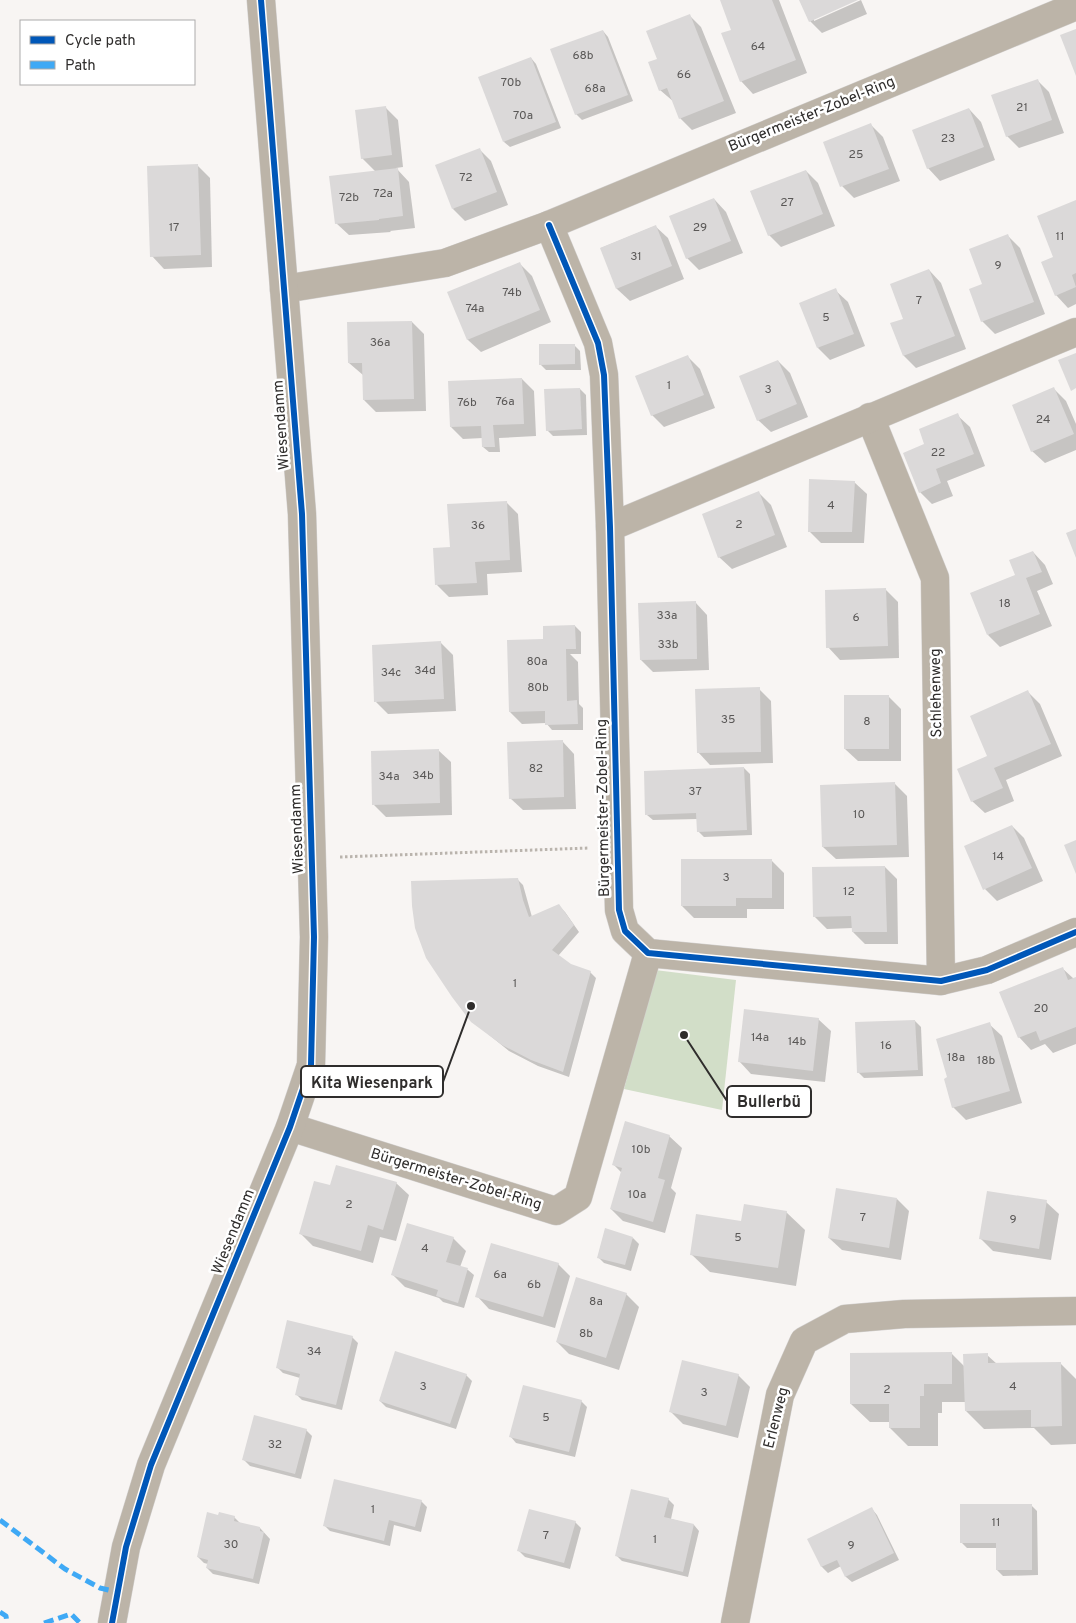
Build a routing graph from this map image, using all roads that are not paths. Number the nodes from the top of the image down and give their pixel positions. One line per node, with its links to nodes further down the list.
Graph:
1 (261, 0): 4 (street, Wiesendamm)
2 (1076, 6): 3 (street, Bürgermeister-Zobel-Ring)
3 (548, 225): 4 (street, Bürgermeister-Zobel-Ring); 7 (street, Bürgermeister-Zobel-Ring)
4 (284, 289): 11 (street, Wiesendamm)
5 (1076, 332): 6 (street)
6 (870, 417): 7 (street); 10 (street, Schlehenweg)
7 (610, 527): 9 (street, Bürgermeister-Zobel-Ring)
8 (1076, 932): 10 (street)
9 (648, 953): 10 (street); 11 (street, Bürgermeister-Zobel-Ring)
10 (941, 982)
11 (290, 1127): 13 (street, Wiesendamm)
12 (1076, 1311): 14 (street, Erlenweg)
13 (112, 1623)
14 (735, 1623)

